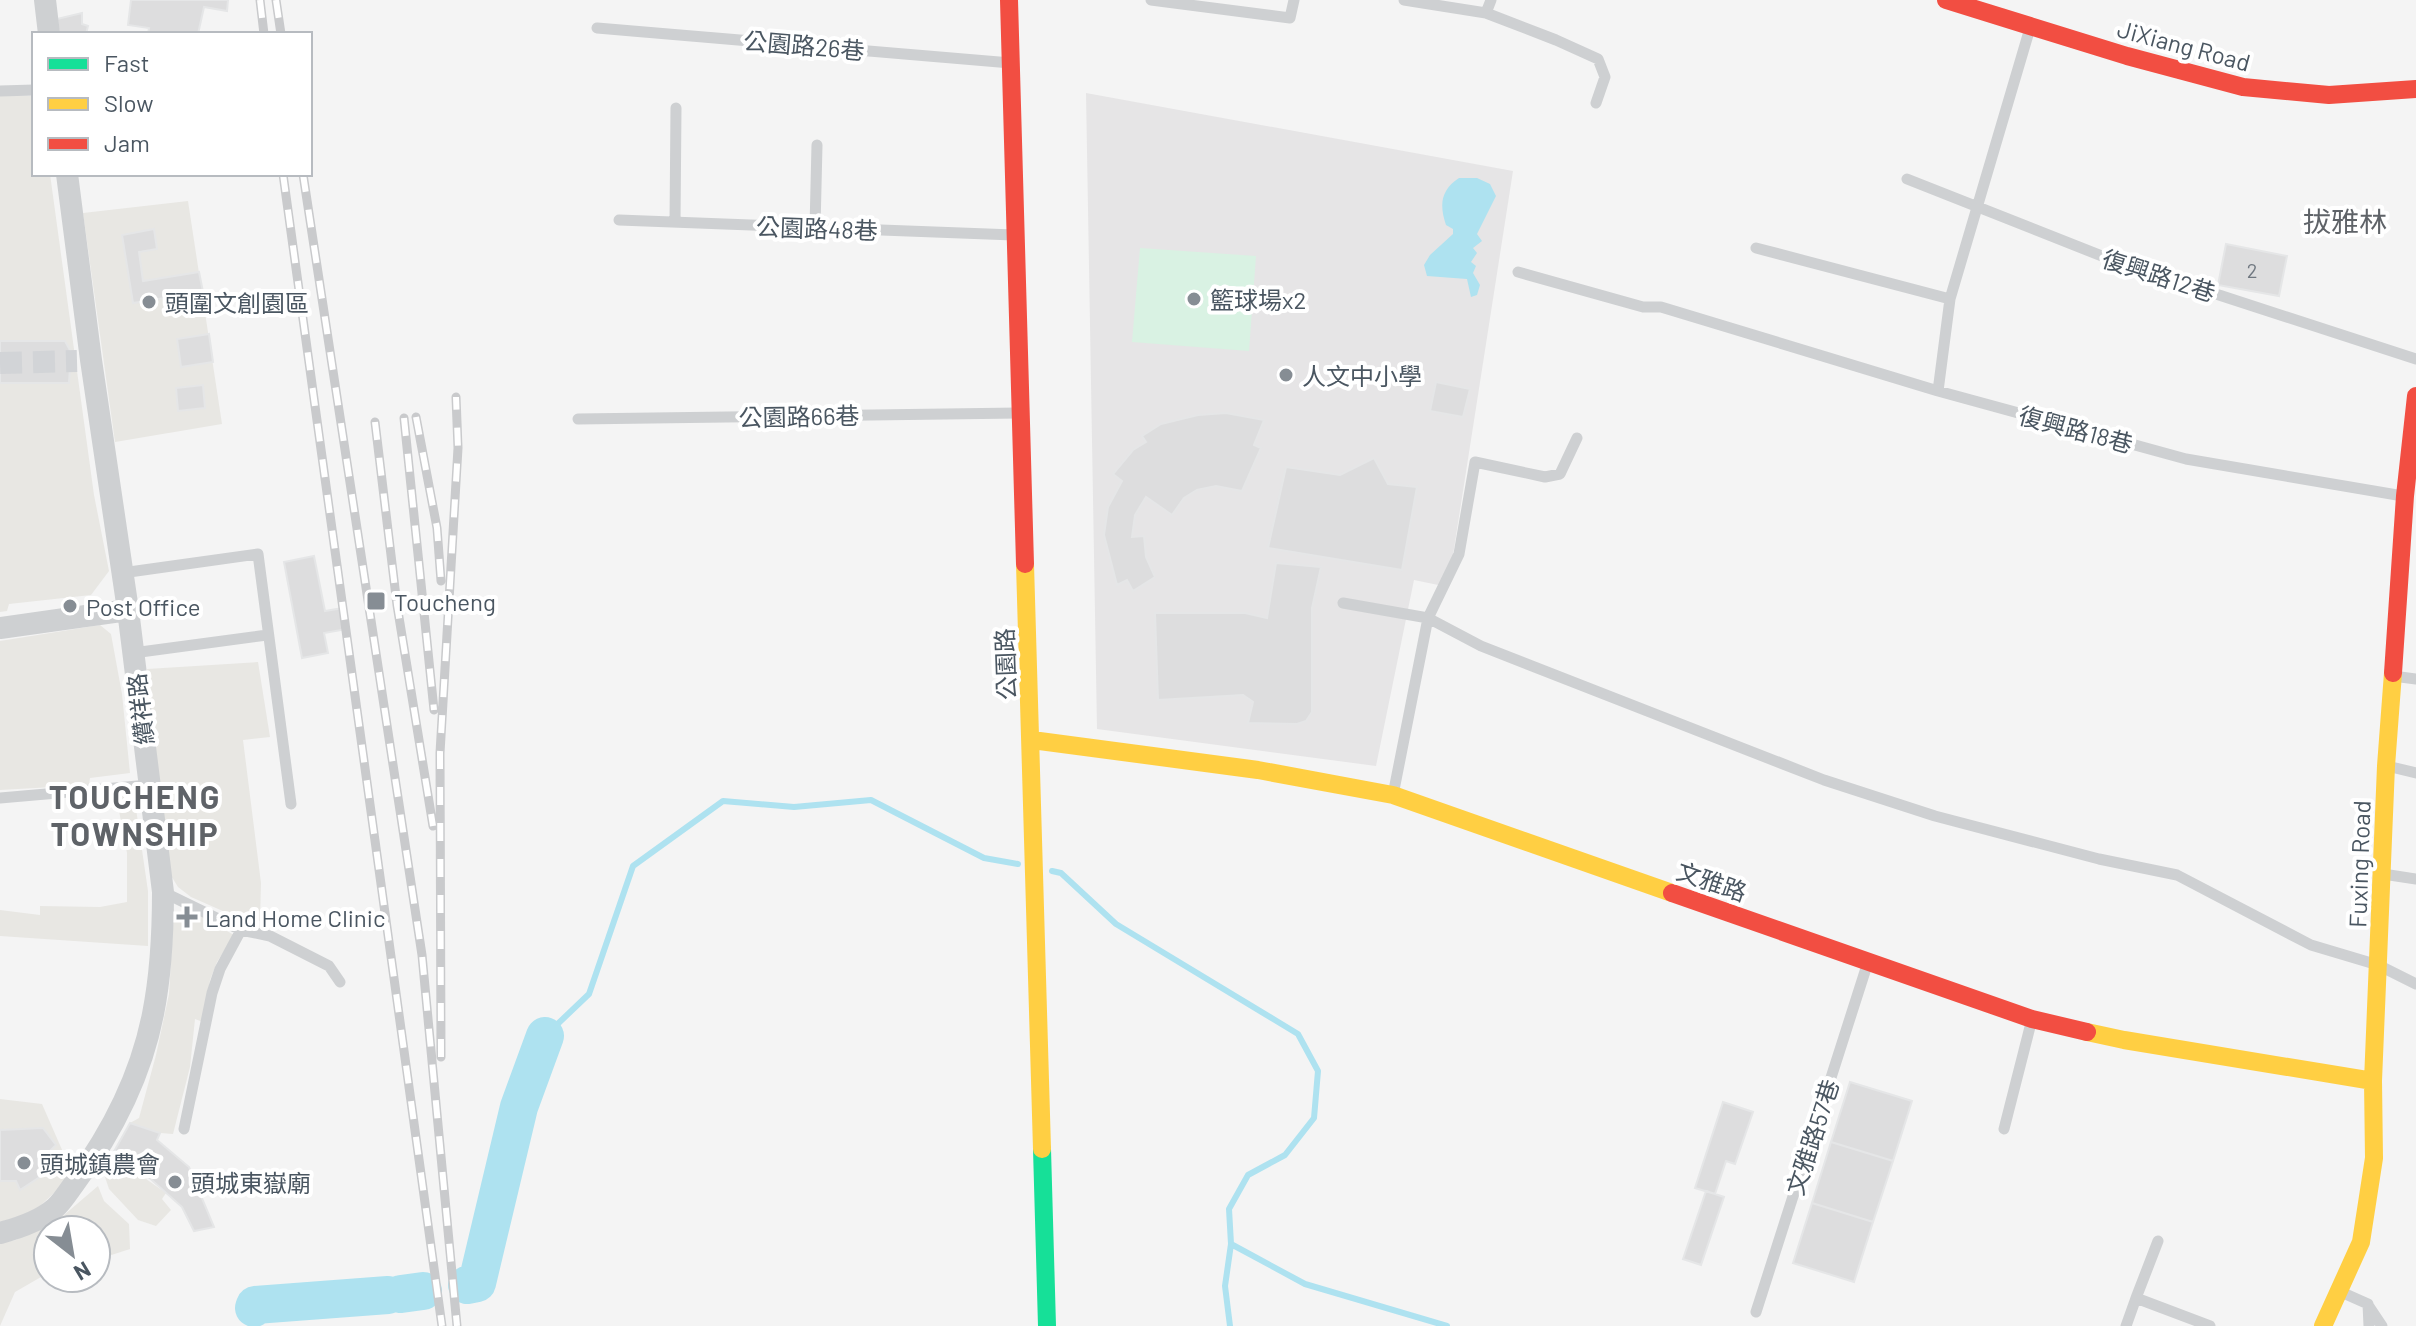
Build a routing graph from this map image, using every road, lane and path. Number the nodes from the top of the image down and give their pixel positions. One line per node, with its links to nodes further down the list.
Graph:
1 (45, 0): 12 (street)
2 (1009, 0): 13 (street, 公園路)
3 (1151, 0): 4 (lane)
4 (1294, 0)
5 (1404, 0): 6 (lane)
6 (1410, 0): 9 (lane)
7 (1491, 0): 9 (lane)
8 (1946, 0): 10 (street, JiXiang Road)
9 (1486, 13): 17 (lane)
10 (2030, 26): 14 (street, JiXiang Road); 22 (lane)
11 (597, 28): 13 (lane, 公園路26巷)
12 (49, 32)
13 (1012, 63): 26 (street, 公園路)
14 (2416, 89)
15 (32, 90): 16 (lane)
16 (0, 91)
17 (1596, 103)
18 (676, 108): 24 (lane)
19 (817, 145): 25 (lane)
20 (67, 176): 38 (street, 纘祥路)
21 (1907, 179): 22 (lane, 復興路12巷)
22 (1976, 207): 29 (lane); 30 (lane, 復興路12巷)
23 (619, 220): 24 (lane, 公園路48巷)
24 (675, 222): 25 (lane, 公園路48巷)
25 (815, 228): 26 (lane, 公園路48巷)
26 (1015, 235): 33 (street, 公園路)
27 (1756, 248): 29 (lane)
28 (1518, 272): 31 (lane, 復興路18巷)
29 (1950, 299): 31 (lane)
30 (2416, 359)
31 (1938, 391): 36 (lane, 復興路18巷)
32 (2416, 396): 36 (street, Fuxing Road)
33 (1019, 413): 34 (lane, 公園路66巷); 47 (street, 公園路)
34 (578, 419)
35 (1577, 438): 41 (lane)
36 (2411, 496): 37 (street, Fuxing Road)
37 (2408, 553): 45 (street, Fuxing Road)
38 (122, 573): 40 (street, 纘祥路); 43 (lane)
39 (1343, 603): 41 (lane)
40 (128, 610): 42 (street); 44 (street, 纘祥路)
41 (1428, 618): 51 (lane); 59 (lane)
42 (0, 628)
43 (267, 635): 44 (lane); 53 (lane)
44 (133, 653): 50 (street, 纘祥路)
45 (2392, 676): 46 (lane); 48 (street, Fuxing Road)
46 (2416, 679)
47 (1032, 740): 51 (street, 文雅路); 72 (street, 公園路)
48 (2386, 766): 49 (lane); 54 (street, Fuxing Road)
49 (2416, 773)
50 (149, 785): 52 (lane); 56 (street, 纘祥路)
51 (1393, 795): 58 (street, 文雅路)
52 (0, 798)
53 (291, 804)
54 (2382, 874): 55 (lane); 59 (street, Fuxing Road)
55 (2416, 879)
56 (163, 892): 57 (lane); 66 (street, 纘祥路)
57 (241, 930): 60 (lane); 64 (lane)
58 (1868, 961): 62 (street, 文雅路); 71 (lane, 文雅路57巷)
59 (2378, 965): 61 (lane); 63 (street, Fuxing Road)
60 (340, 982)
61 (2416, 984)
62 (2032, 1019): 63 (street, 文雅路); 65 (lane)
63 (2373, 1081): 68 (street, Fuxing Road)
64 (184, 1129)
65 (2004, 1129)
66 (0, 1233)
67 (2158, 1241): 69 (lane)
68 (2337, 1290): 70 (lane); 75 (street, Fuxing Road)
69 (2136, 1298): 73 (lane); 74 (lane)
70 (2368, 1304): 76 (lane); 77 (lane)
71 (1756, 1312)
72 (1047, 1326)
73 (2126, 1326)
74 (2210, 1326)
75 (2323, 1326)
76 (2369, 1326)
77 (2382, 1326)

